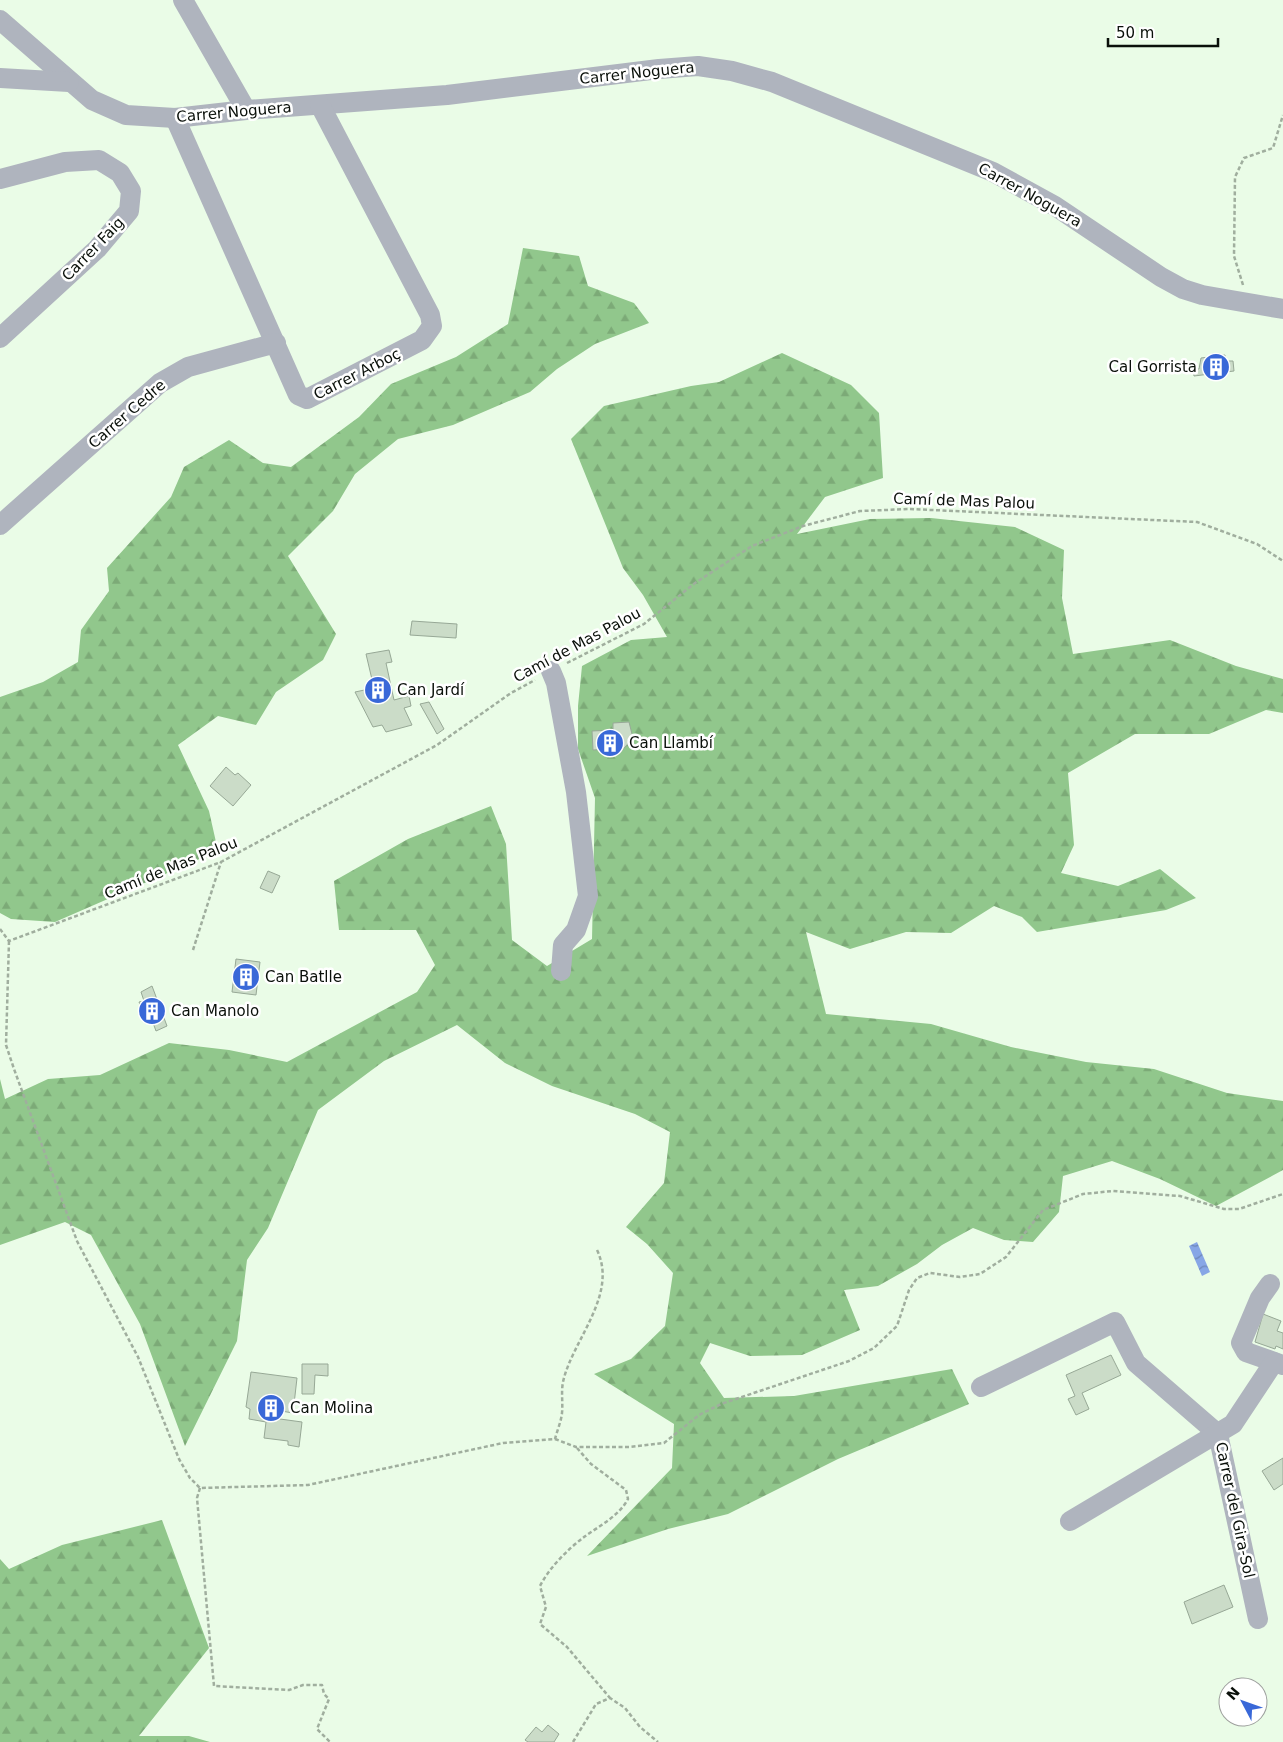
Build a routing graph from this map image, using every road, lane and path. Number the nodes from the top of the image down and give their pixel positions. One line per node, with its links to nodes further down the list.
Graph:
1 (183, 0): 6 (street)
2 (0, 20): 4 (street, Carrer Noguera)
3 (0, 78): 4 (street)
4 (69, 82): 8 (street, Carrer Noguera)
5 (320, 105): 6 (street, Carrer Noguera); 10 (street, Carrer Noguera); 13 (street, Carrer Arboç)
6 (246, 110): 8 (street, Carrer Noguera)
7 (1283, 116): 10 (path)
8 (175, 118): 13 (street, Carrer Arboç)
9 (0, 179): 12 (street, Carrer Faig)
10 (1249, 303): 11 (street, Carrer Noguera)
11 (1283, 309)
12 (0, 338)
13 (276, 343): 14 (street, Carrer Cedre)
14 (0, 525)
15 (1283, 561): 16 (path, Camí de Mas Palou)
16 (550, 672): 17 (path, Camí de Mas Palou); 21 (street)
17 (221, 862): 19 (path, Camí de Mas Palou); 20 (path)
18 (0, 929): 19 (path)
19 (9, 941): 30 (path)
20 (192, 950)
21 (561, 971)
22 (1283, 1194): 29 (path)
23 (596, 1248): 28 (path)
24 (1270, 1284): 25 (street)
25 (1278, 1364): 27 (street)
26 (982, 1387): 27 (street, Carrer del Gira-Sol)
27 (1218, 1434): 31 (street); 32 (street, Carrer del Gira-Sol)
28 (555, 1439): 29 (path); 30 (path)
29 (576, 1446): 33 (path)
30 (200, 1488): 34 (path)
31 (1070, 1521)
32 (1258, 1619)
33 (610, 1698): 35 (path); 36 (path)
34 (330, 1742)
35 (573, 1742)
36 (658, 1742)

